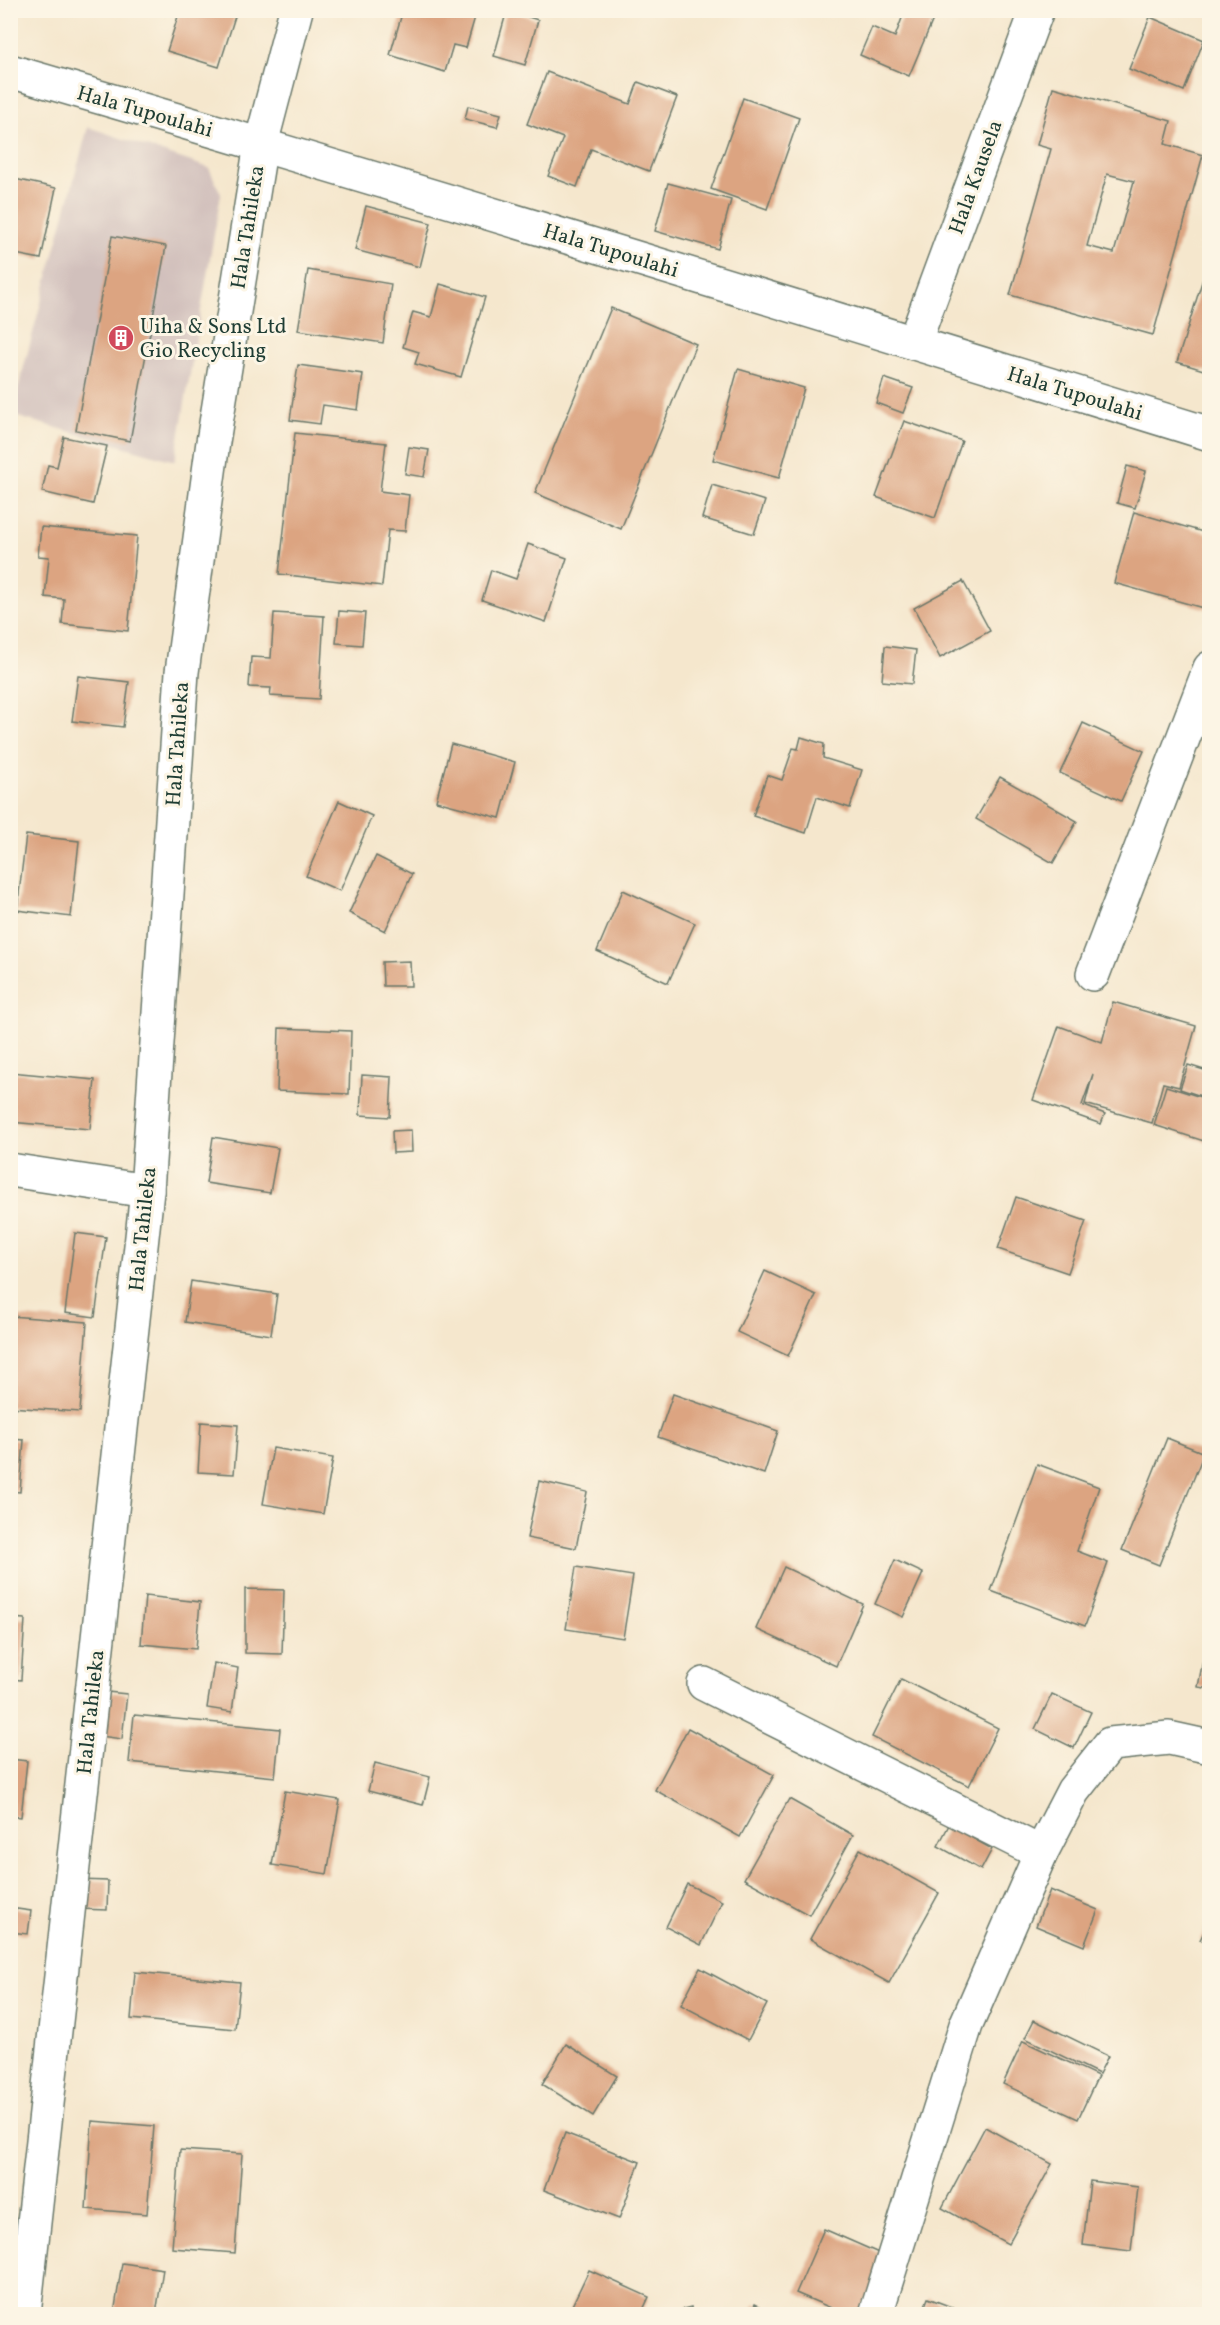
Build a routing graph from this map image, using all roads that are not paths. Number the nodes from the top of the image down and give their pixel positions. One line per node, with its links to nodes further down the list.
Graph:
1 (296, 10): 4 (street, Hala Tahileka)
2 (1037, 10): 5 (street, Hala Kausela)
3 (10, 72): 4 (street, Hala Tupoulahi)
4 (261, 144): 5 (street, Hala Tupoulahi); 10 (street, Hala Tahileka)
5 (914, 343): 6 (street, Hala Tupoulahi)
6 (1209, 434)
7 (1209, 668): 8 (street)
8 (1093, 974)
9 (10, 1170): 10 (street)
10 (147, 1191): 14 (street, Hala Tahileka)
11 (704, 1684): 13 (street)
12 (1209, 1747): 13 (street)
13 (1041, 1853): 15 (street)
14 (24, 2314)
15 (876, 2314)

